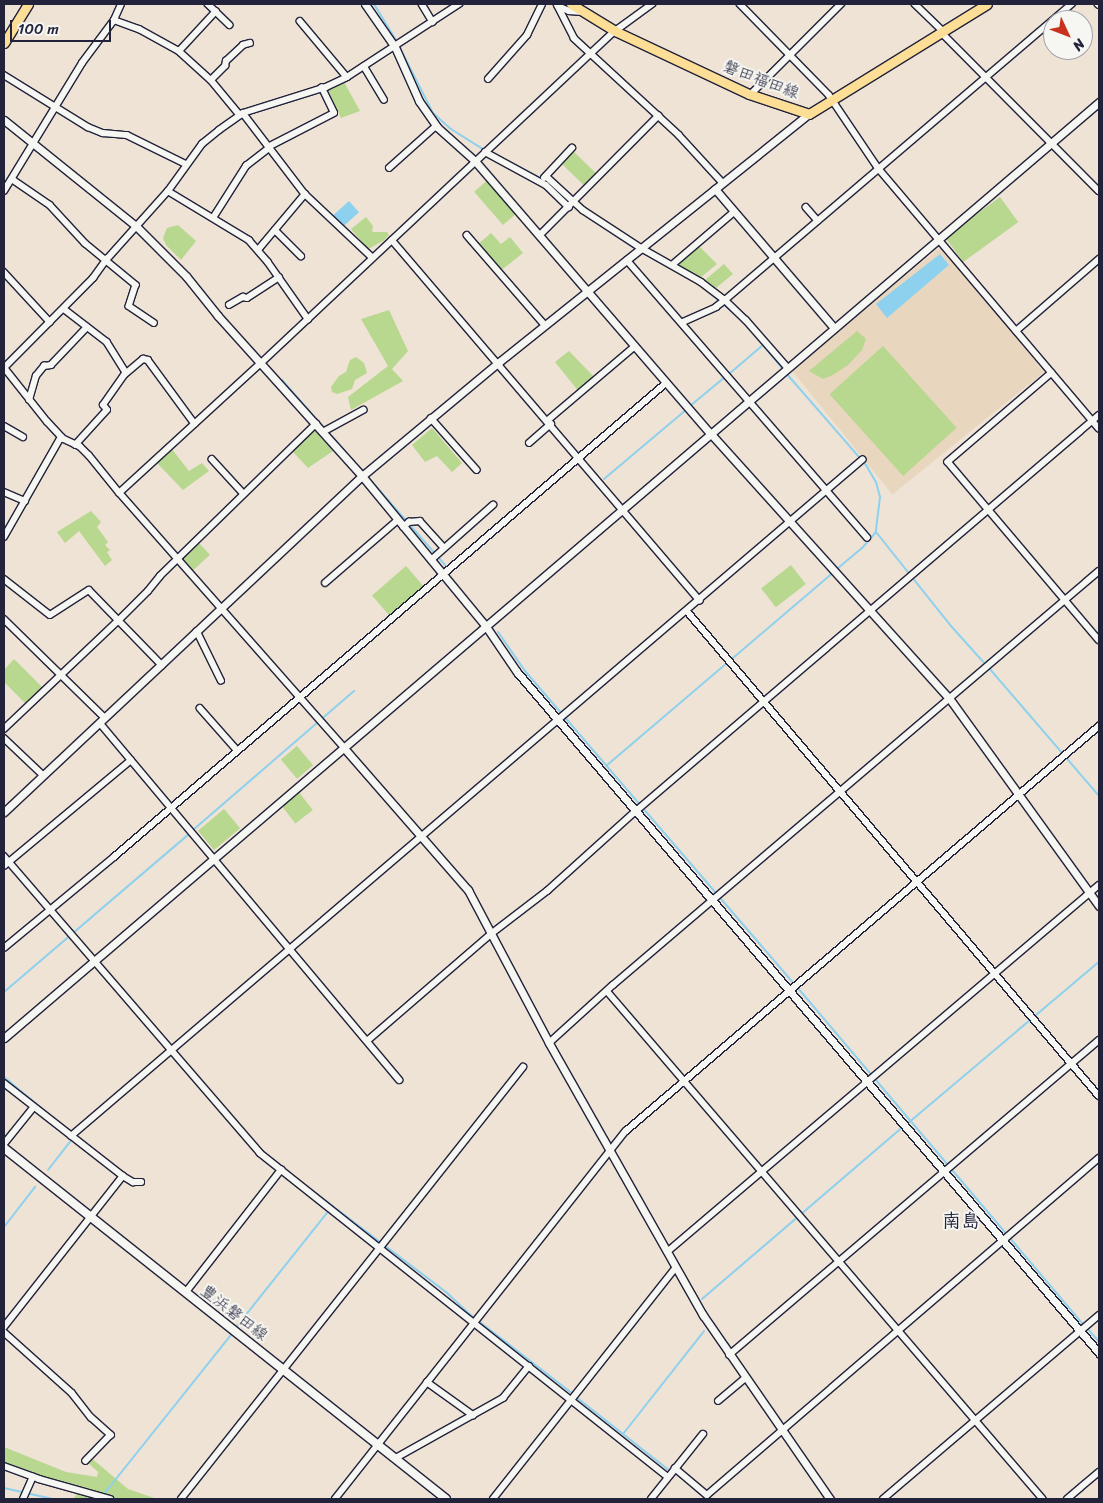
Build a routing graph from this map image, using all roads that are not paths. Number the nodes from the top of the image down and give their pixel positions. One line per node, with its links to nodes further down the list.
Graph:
1 (28, 4): 24 (main road)
2 (121, 4): 18 (street)
3 (208, 4): 16 (street)
4 (365, 4): 26 (street)
5 (422, 4): 20 (street)
6 (459, 4): 20 (street)
7 (542, 4): 34 (street)
8 (556, 4): 17 (street); 28 (street)
9 (571, 4): 17 (main road, 磐田福田線)
10 (652, 4): 22 (street)
11 (740, 4): 29 (street)
12 (841, 4): 29 (street)
13 (915, 4): 23 (street)
14 (987, 4): 23 (main road, 磐田福田線)
15 (1072, 4): 33 (street)
16 (216, 11): 21 (street); 27 (street)
17 (582, 12): 22 (main road, 磐田福田線)
18 (114, 20): 27 (street); 41 (street)
19 (300, 21): 32 (street)
20 (433, 22): 26 (street)
21 (230, 25)
22 (616, 31): 28 (street); 37 (main road, 磐田福田線)
23 (942, 32): 33 (street); 39 (main road, 磐田福田線)
24 (4, 43)
25 (250, 44): 35 (street)
26 (396, 48): 30 (street); 46 (street)
27 (178, 50): 35 (street)
28 (590, 54): 44 (street); 51 (street)
29 (790, 55): 37 (street); 39 (street)
30 (364, 66): 32 (street); 38 (street)
31 (4, 76): 41 (street)
32 (347, 77): 36 (street)
33 (987, 77): 47 (street); 55 (street)
34 (488, 78)
35 (211, 80): 42 (street)
36 (322, 88): 42 (street); 49 (street)
37 (750, 95): 43 (main road, 磐田福田線)
38 (384, 99)
39 (833, 100): 43 (main road, 磐田福田線); 55 (street)
40 (1099, 102): 47 (street)
41 (56, 108): 48 (street); 53 (street)
42 (242, 114): 49 (street); 53 (street)
43 (809, 114): 59 (street)
44 (658, 116): 59 (street); 65 (street)
45 (4, 120): 48 (street)
46 (436, 126): 52 (street); 54 (street)
47 (1052, 143): 62 (street); 76 (street)
48 (34, 144): 57 (street); 71 (street)
49 (269, 148): 64 (street); 69 (street)
50 (572, 148): 56 (street)
51 (485, 152): 52 (street); 58 (street)
52 (475, 161): 74 (street); 75 (street)
53 (186, 164): 61 (street)
54 (389, 168)
55 (879, 169): 70 (street); 76 (street)
56 (546, 176): 58 (street); 65 (street)
57 (12, 179): 63 (street); 82 (street)
58 (541, 182): 66 (street)
59 (723, 183): 60 (street)
60 (715, 189): 68 (street); 77 (street)
61 (168, 191): 69 (street); 71 (street)
62 (1099, 191)
63 (4, 192)
64 (305, 194): 72 (street); 80 (street)
65 (574, 202): 66 (street); 77 (street)
66 (568, 207): 74 (street)
67 (806, 207): 70 (street)
68 (734, 212): 81 (street); 85 (street)
69 (213, 218): 78 (street)
70 (818, 221): 81 (street)
71 (136, 226): 82 (street); 102 (street)
72 (275, 230): 78 (street); 79 (street)
73 (466, 234): 96 (street)
74 (540, 234): 88 (street)
75 (392, 240): 80 (street); 101 (street)
76 (938, 241): 98 (street); 99 (street)
77 (642, 248): 84 (street); 85 (street)
78 (258, 250): 87 (street)
79 (301, 256)
80 (373, 258): 92 (street)
81 (774, 258): 89 (street); 98 (street)
82 (107, 259): 91 (street); 95 (street)
83 (1099, 259): 99 (street)
84 (627, 260): 88 (street); 94 (street)
85 (672, 265): 89 (street)
86 (4, 272): 93 (street)
87 (279, 277): 90 (street); 92 (street)
88 (587, 291): 96 (street); 100 (street)
89 (725, 300): 94 (street); 104 (street)
90 (229, 305)
91 (64, 308): 93 (street); 97 (street)
92 (308, 319): 102 (street)
93 (50, 322): 103 (street)
94 (683, 322): 109 (street)
95 (154, 323)
96 (545, 325): 101 (street)
97 (87, 327): 105 (street); 108 (street)
98 (834, 328): 104 (street)
99 (1016, 331): 106 (street)
100 (634, 346): 107 (street); 114 (street)
101 (499, 362): 112 (street); 114 (street)
102 (261, 364): 115 (street); 116 (street)
103 (4, 368): 108 (street)
104 (788, 368): 109 (street)
105 (126, 373): 115 (street); 124 (street)
106 (1052, 373): 113 (street); 137 (street)
107 (666, 383): 120 (street); 125 (street)
108 (29, 400): 122 (street)
109 (750, 401): 120 (street); 130 (street)
110 (363, 410): 119 (street)
111 (1099, 415): 113 (street)
112 (432, 418): 128 (street); 129 (street)
113 (1093, 421): 118 (street); 137 (street)
114 (549, 422): 123 (street); 125 (street)
115 (195, 424): 132 (street)
116 (316, 424): 119 (street); 133 (street)
117 (4, 426): 121 (street)
118 (1099, 428)
119 (323, 432): 129 (street)
120 (710, 434): 136 (street); 140 (street)
121 (23, 437)
122 (61, 437): 124 (street); 134 (street)
123 (529, 443)
124 (75, 445): 132 (street)
125 (579, 457): 136 (street); 147 (street)
126 (212, 459): 133 (street)
127 (862, 460): 130 (street)
128 (477, 470)
129 (362, 476): 138 (street); 152 (street)
130 (827, 491): 140 (street); 142 (street)
131 (4, 492): 134 (street)
132 (119, 493): 144 (street)
133 (244, 494): 144 (street)
134 (25, 502): 141 (street)
135 (493, 506): 143 (street)
136 (624, 509): 150 (street); 157 (street)
137 (988, 510): 151 (street); 154 (street)
138 (398, 520): 139 (street); 149 (street)
139 (406, 524): 143 (street); 145 (street)
140 (790, 524): 150 (street); 154 (street)
141 (4, 537)
142 (867, 537)
143 (444, 548): 145 (street)
144 (176, 559): 152 (street); 156 (street)
145 (431, 560): 147 (street)
146 (1099, 571): 151 (street)
147 (443, 574): 157 (street); 163 (street)
148 (4, 579): 156 (street)
149 (325, 583)
150 (700, 600): 153 (street)
151 (1065, 600): 159 (street); 164 (street)
152 (220, 609): 158 (street); 163 (street)
153 (686, 611): 165 (street); 168 (street)
154 (869, 611): 164 (street); 165 (street)
155 (4, 619): 161 (street)
156 (118, 621): 160 (street); 161 (street)
157 (485, 625): 168 (street); 172 (street)
158 (197, 631): 160 (street); 162 (street)
159 (1099, 640)
160 (162, 665): 167 (street)
161 (61, 674): 167 (street); 170 (street)
162 (221, 680)
163 (298, 697): 172 (street); 173 (street)
164 (949, 698): 176 (street); 177 (street)
165 (764, 701): 176 (street); 179 (street)
166 (200, 708): 173 (street)
167 (102, 720): 174 (street); 175 (street)
168 (559, 721): 179 (street); 181 (street)
169 (1099, 726): 177 (street)
170 (4, 729)
171 (4, 738): 175 (street)
172 (344, 748): 181 (street); 183 (street)
173 (237, 750): 178 (street)
174 (131, 760): 178 (street); 184 (street)
175 (43, 775): 180 (street)
176 (841, 792): 185 (street); 188 (street)
177 (1019, 794): 185 (street); 187 (street)
178 (171, 807): 183 (street); 190 (street)
179 (636, 811): 188 (street); 191 (street)
180 (4, 812)
181 (422, 838): 191 (street); 193 (street)
182 (4, 856): 184 (street)
183 (214, 858): 193 (street); 194 (street)
184 (6, 864): 190 (street)
185 (918, 882): 195 (street); 197 (street)
186 (1099, 885): 187 (street)
187 (1089, 893): 189 (street); 195 (street)
188 (713, 902): 196 (street); 197 (street)
189 (1099, 906)
190 (49, 909): 192 (street); 194 (street)
191 (491, 934): 200 (street); 201 (street)
192 (4, 948)
193 (292, 950): 200 (street); 202 (street)
194 (94, 962): 198 (street); 202 (street)
195 (994, 972): 203 (street); 207 (street)
196 (607, 991): 201 (street); 206 (street)
197 (790, 991): 206 (street); 207 (street)
198 (4, 1038)
199 (1099, 1040): 203 (street)
200 (367, 1041): 205 (street)
201 (549, 1043): 214 (street)
202 (171, 1052): 211 (street); 216 (street)
203 (1072, 1064): 209 (street); 218 (street)
204 (523, 1067): 223 (street)
205 (400, 1080)
206 (685, 1080): 214 (street); 217 (street)
207 (866, 1081): 217 (street); 218 (street)
208 (4, 1083): 210 (street)
209 (1099, 1096)
210 (33, 1108): 211 (street); 212 (street)
211 (71, 1136): 219 (street)
212 (4, 1144)
213 (4, 1148): 221 (main road, 豊浜磐田線)
214 (610, 1150): 224 (street); 229 (street)
215 (1099, 1158): 222 (street)
216 (281, 1170): 223 (street); 227 (street)
217 (762, 1170): 224 (street); 225 (street)
218 (944, 1172): 222 (street); 225 (street)
219 (123, 1176): 220 (street); 221 (street)
220 (141, 1182)
221 (91, 1217): 227 (main road, 豊浜磐田線); 230 (street)
222 (1003, 1241): 231 (street); 232 (street)
223 (379, 1248): 229 (street); 237 (street)
224 (667, 1252): 226 (street)
225 (840, 1262): 231 (street); 235 (street)
226 (676, 1267): 235 (street); 240 (street)
227 (186, 1292): 237 (main road, 豊浜磐田線)
228 (1099, 1315): 232 (street)
229 (474, 1323): 236 (street); 239 (street)
230 (4, 1327)
231 (899, 1330): 243 (street); 244 (street)
232 (1080, 1331): 234 (street); 243 (street)
233 (4, 1332): 248 (street)
234 (1099, 1352)
235 (729, 1355): 238 (street)
236 (529, 1366): 240 (street); 242 (street)
237 (282, 1369): 246 (main road, 豊浜磐田線); 255 (street)
238 (745, 1378): 241 (street); 244 (street)
239 (428, 1382): 242 (street); 246 (street)
240 (572, 1400): 250 (street); 258 (street)
241 (718, 1401)
242 (472, 1415): 247 (street)
243 (976, 1420): 261 (street); 262 (street)
244 (782, 1430): 250 (street); 260 (street)
245 (703, 1434): 250 (street)
246 (378, 1444): 247 (main road, 豊浜磐田線); 256 (street)
247 (396, 1458): 257 (main road, 豊浜磐田線)
248 (86, 1461)
249 (4, 1466): 252 (street)
250 (672, 1472): 259 (street)
251 (1099, 1472): 263 (street)
252 (33, 1477): 253 (street); 254 (street)
253 (23, 1499)
254 (110, 1499)
255 (181, 1499)
256 (335, 1499)
257 (446, 1499)
258 (493, 1499)
259 (651, 1499)
260 (830, 1499)
261 (883, 1499)
262 (1043, 1499)
263 (1067, 1499)

